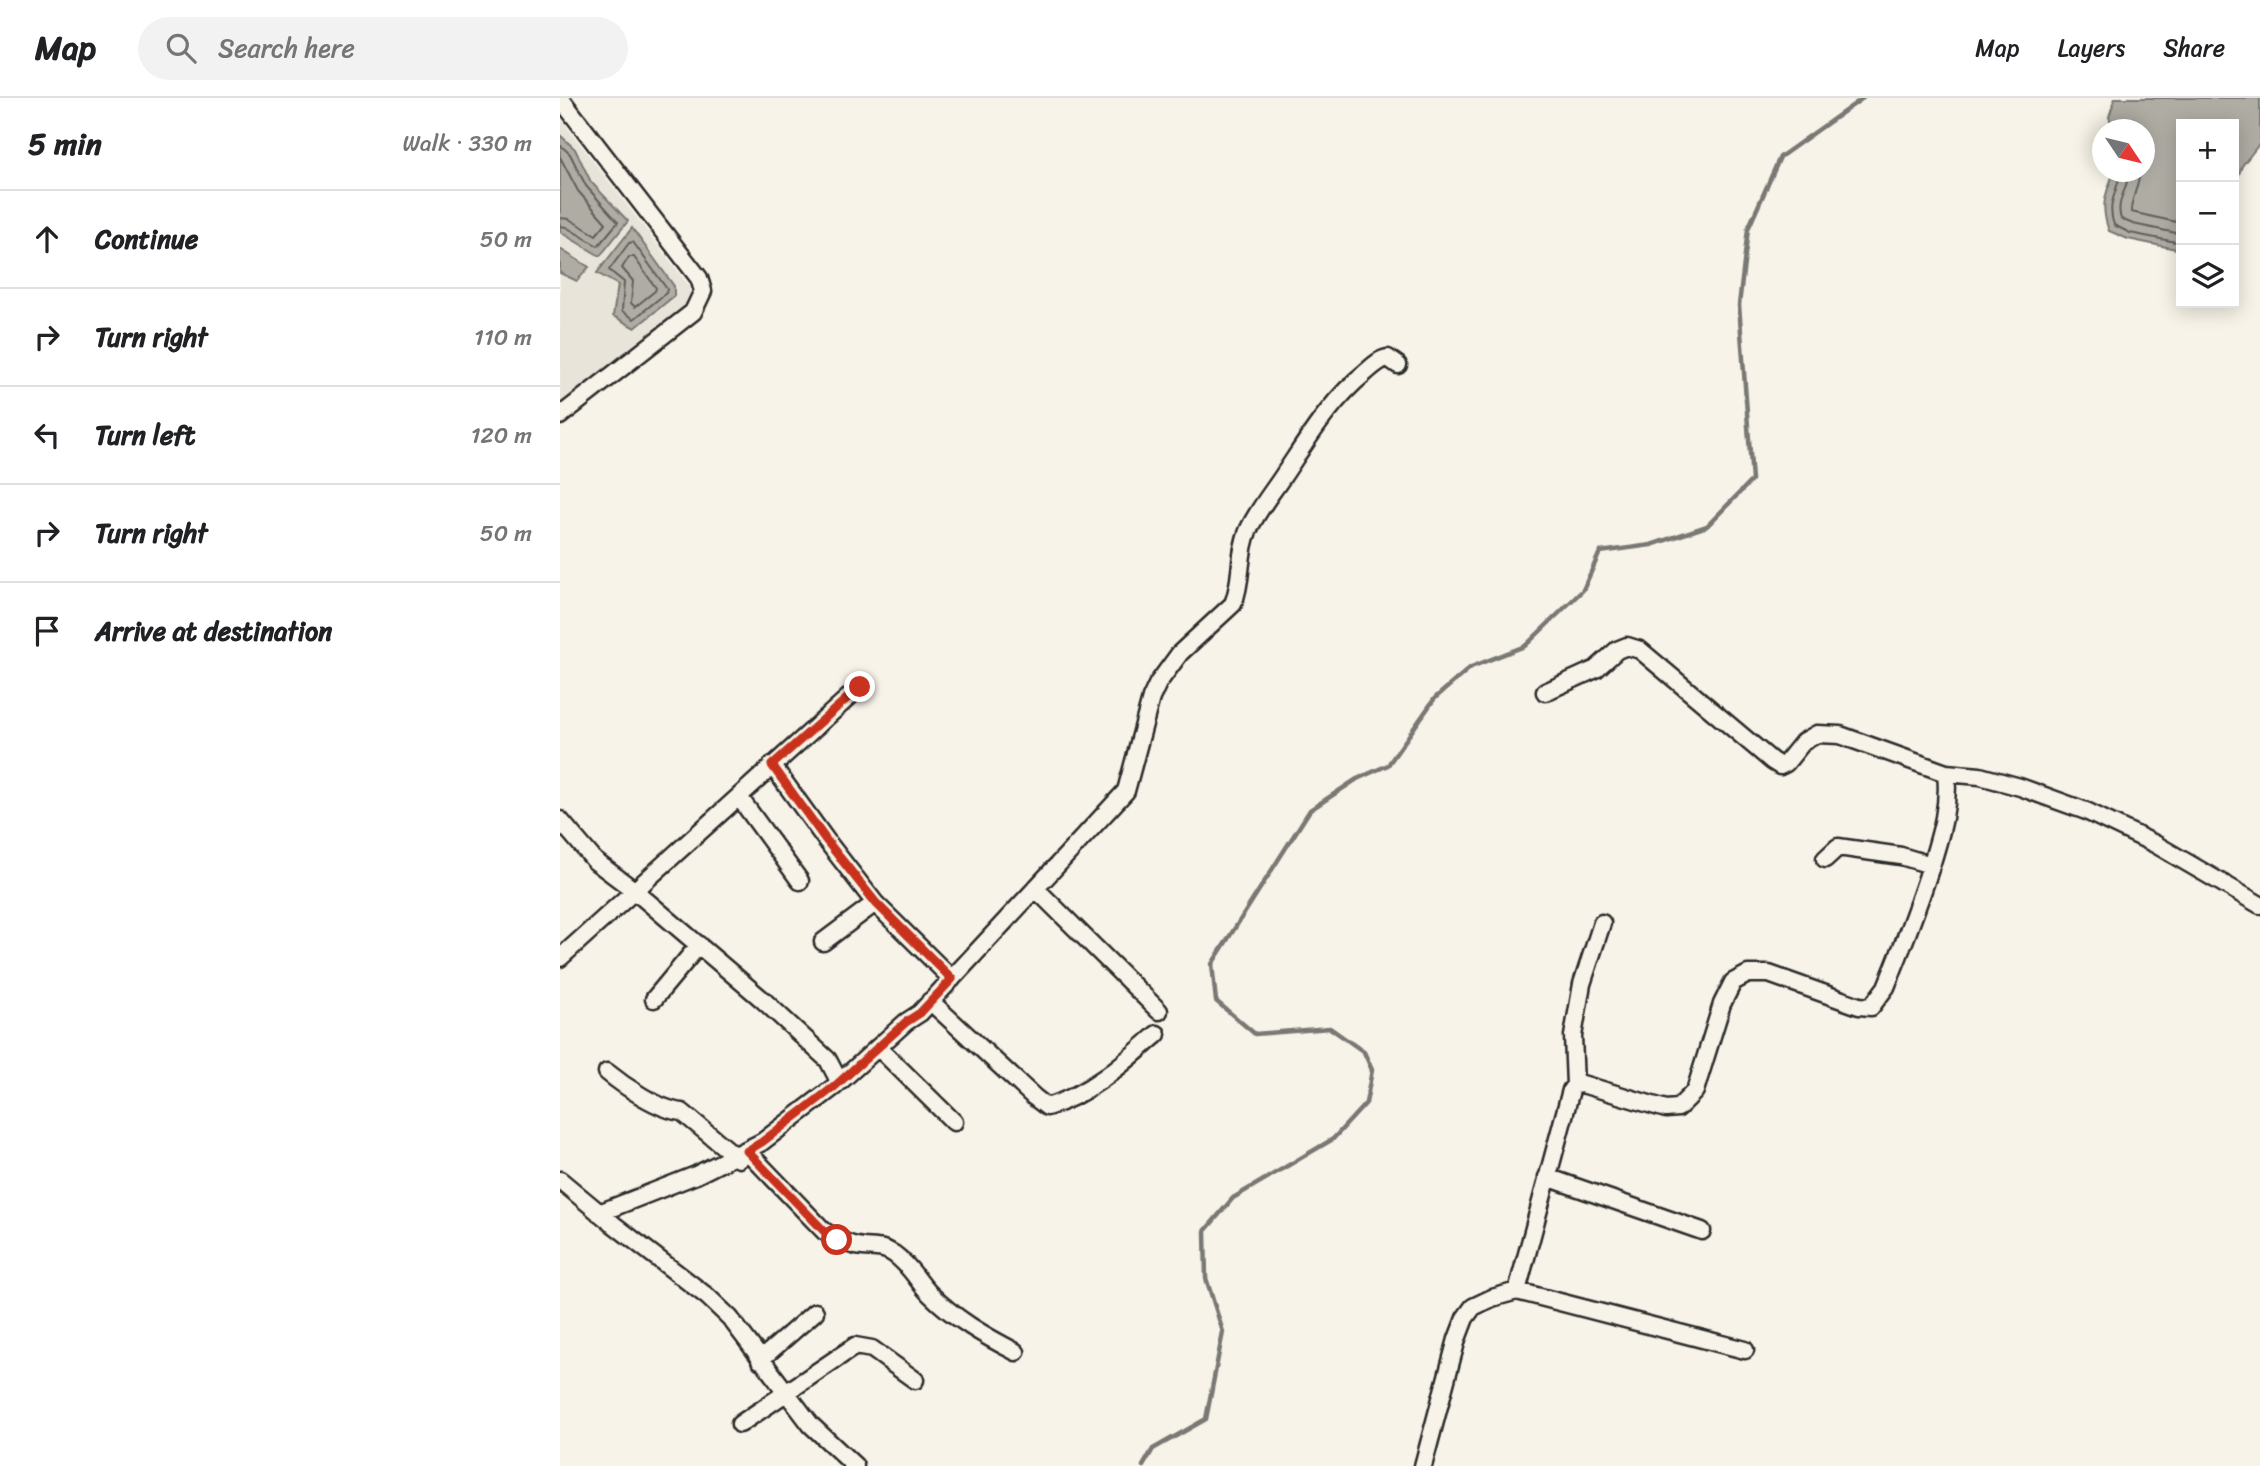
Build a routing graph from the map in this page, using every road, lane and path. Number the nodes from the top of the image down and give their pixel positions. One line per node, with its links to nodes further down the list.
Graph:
1 (560, 98): 3 (street)
2 (1398, 365): 13 (street)
3 (560, 416)
4 (860, 687): 6 (street)
5 (1545, 692): 7 (street)
6 (772, 765): 8 (street); 15 (street)
7 (1946, 773): 11 (street); 16 (street)
8 (739, 797): 12 (street); 14 (street)
9 (560, 820): 14 (street)
10 (1825, 859): 11 (street)
11 (1931, 864): 29 (street)
12 (800, 881)
13 (1036, 888): 21 (street); 24 (street)
14 (635, 891): 19 (street); 20 (street)
15 (876, 903): 18 (street); 21 (street)
16 (2260, 905)
17 (1602, 923): 29 (street)
18 (823, 942)
19 (699, 946): 22 (street); 28 (street)
20 (560, 958)
21 (952, 979): 23 (street)
22 (654, 999)
23 (930, 1002): 25 (street); 26 (street)
24 (1159, 1011)
25 (1157, 1034)
26 (878, 1047): 28 (street); 30 (street)
27 (607, 1072): 31 (street)
28 (839, 1081): 31 (street)
29 (1574, 1085): 32 (street)
30 (954, 1122)
31 (740, 1156): 34 (street); 39 (street)
32 (1547, 1177): 35 (street); 36 (street)
33 (560, 1180): 34 (street)
34 (599, 1213): 40 (street)
35 (1702, 1231)
36 (1517, 1291): 38 (street); 45 (street)
37 (815, 1312): 40 (street)
38 (1745, 1350)
39 (1016, 1352)
40 (760, 1360): 42 (street)
41 (915, 1380): 42 (street)
42 (787, 1394): 43 (street); 44 (street)
43 (740, 1424)
44 (855, 1466)
45 (1423, 1466)

